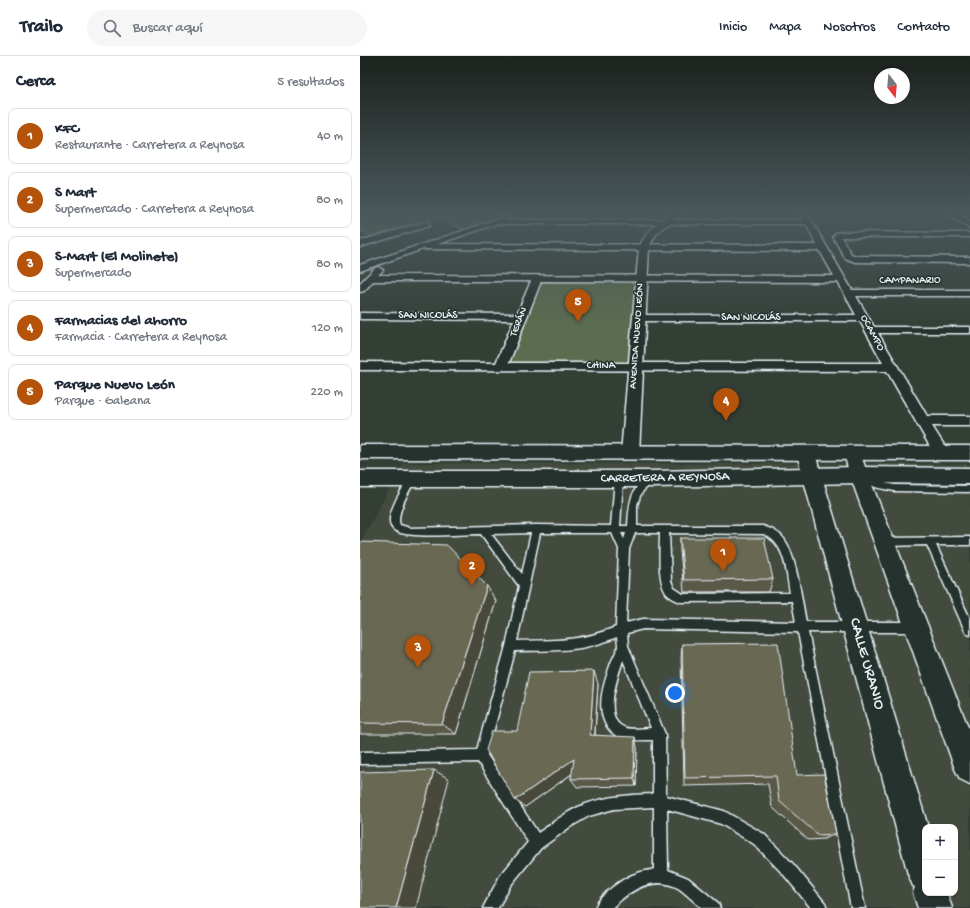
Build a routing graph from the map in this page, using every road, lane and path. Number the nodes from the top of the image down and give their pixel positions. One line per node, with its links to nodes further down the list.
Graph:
1 (406, 253): 5 (street)
2 (643, 253): 8 (street, AVENIDA NUEVO LEÓN)
3 (827, 253): 11 (street, OCAMPO)
4 (846, 253): 6 (street)
5 (389, 258): 7 (street); 9 (street)
6 (970, 260)
7 (360, 268)
8 (641, 277): 10 (street); 11 (street); 17 (street, AVENIDA NUEVO LEÓN)
9 (371, 278): 10 (street); 12 (street)
10 (537, 278): 16 (street, TERÁN)
11 (842, 279): 13 (street, OCAMPO)
12 (360, 289)
13 (851, 293): 14 (street, CAMPANARIO); 18 (street, OCAMPO)
14 (970, 293)
15 (360, 316): 16 (street, SAN NICOLÁS)
16 (521, 317): 22 (street, TERÁN)
17 (638, 318): 18 (street, SAN NICOLÁS); 23 (street, AVENIDA NUEVO LEÓN)
18 (864, 318): 19 (street, OCAMPO)
19 (870, 330): 20 (street); 24 (street, OCAMPO)
20 (970, 330)
21 (360, 366): 22 (street, CHINA)
22 (501, 366): 23 (street, CHINA)
23 (636, 366): 24 (street, CHINA); 28 (street, AVENIDA NUEVO LEÓN)
24 (891, 367): 26 (street, OCAMPO)
25 (970, 421): 26 (street)
26 (923, 422): 29 (street, OCAMPO)
27 (360, 452): 28 (main road, CARRETERA A REYNOSA)
28 (630, 453): 31 (main road, CARRETERA A REYNOSA); 34 (main road); 37 (main road)
29 (941, 453): 30 (main road, CARRETERA A REYNOSA); 32 (main road, CARRETERA A REYNOSA)
30 (970, 453)
31 (810, 465): 32 (main road, CARRETERA A REYNOSA); 34 (main road, CARRETERA A REYNOSA); 54 (street, CALLE URANIO)
32 (856, 465): 33 (main road, CARRETERA A REYNOSA); 40 (lane); 48 (street)
33 (970, 476)
34 (730, 477): 39 (main road, CARRETERA A REYNOSA)
35 (360, 478): 36 (main road, CARRETERA A REYNOSA)
36 (412, 479): 37 (main road, CARRETERA A REYNOSA); 43 (lane)
37 (486, 479): 38 (main road, CARRETERA A REYNOSA)
38 (619, 479): 39 (main road, CARRETERA A REYNOSA); 42 (lane)
39 (652, 479): 44 (lane)
40 (970, 489)
41 (536, 529): 42 (lane); 43 (lane); 50 (lane)
42 (615, 529): 44 (lane); 49 (lane)
43 (484, 530): 50 (lane)
44 (632, 530): 45 (lane); 49 (lane)
45 (664, 530): 51 (lane); 51 (lane)
46 (930, 541): 47 (lane); 48 (lane); 56 (lane)
47 (970, 541)
48 (886, 542): 53 (street)
49 (624, 549): 55 (lane)
50 (524, 585): 57 (lane)
51 (796, 598): 52 (lane)
52 (802, 627): 54 (lane); 55 (lane); 72 (lane)
53 (917, 627): 54 (lane); 62 (street)
54 (856, 628): 65 (street, CALLE URANIO)
55 (621, 629): 57 (lane); 58 (lane)
56 (970, 630)
57 (511, 646): 60 (lane)
58 (624, 646): 59 (lane); 59 (lane)
59 (659, 734): 63 (lane)
60 (481, 756): 61 (lane); 64 (lane)
61 (360, 758)
62 (970, 769)
63 (660, 800): 64 (lane); 66 (lane); 71 (lane)
64 (536, 842): 68 (lane)
65 (922, 863)
66 (661, 875): 69 (lane); 70 (lane)
67 (931, 896): 73 (street)
68 (490, 908)
69 (602, 908)
70 (712, 908)
71 (820, 908)
72 (858, 908)
73 (935, 908)

